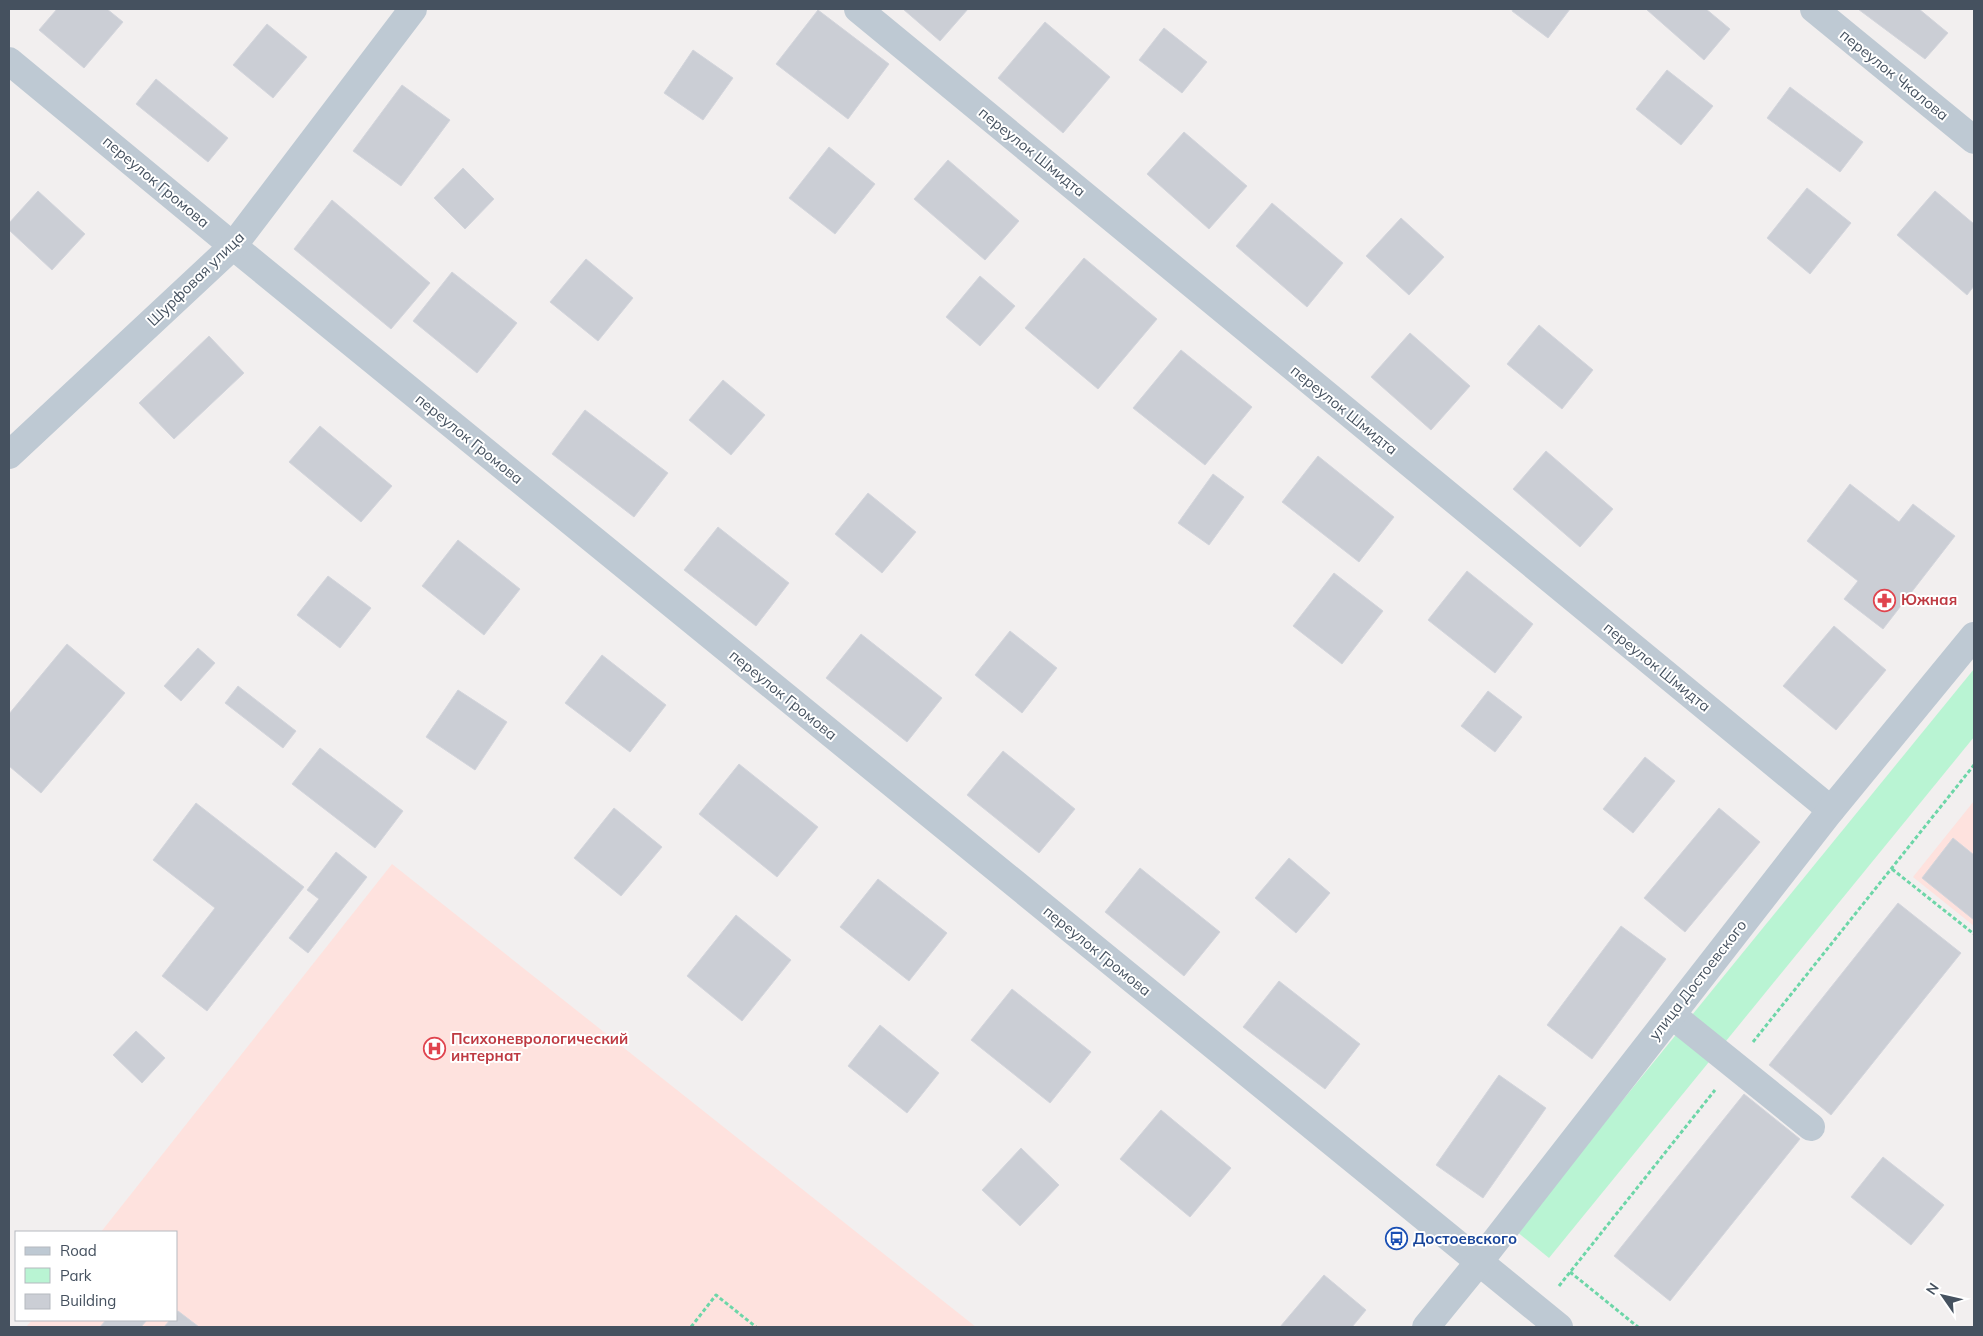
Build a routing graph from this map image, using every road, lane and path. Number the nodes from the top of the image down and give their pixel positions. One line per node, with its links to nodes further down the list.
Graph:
1 (413, 9): 6 (street, Шурфовая улица)
2 (858, 9): 10 (street, переулок Шмидта)
3 (1814, 9): 5 (street, переулок Чкалова)
4 (9, 61): 6 (street, переулок Громова)
5 (1974, 140)
6 (233, 246): 7 (street, Шурфовая улица); 16 (street, переулок Громова)
7 (9, 455)
8 (1974, 636): 10 (street, улица Достоевского)
9 (1974, 765): 11 (path)
10 (1831, 810): 13 (street, улица Достоевского)
11 (1892, 868): 12 (path); 14 (path)
12 (1974, 934)
13 (1672, 1015): 14 (street); 16 (street, улица Достоевского)
14 (1734, 1066): 15 (street); 17 (path)
15 (1811, 1127)
16 (1479, 1262): 18 (street, переулок Громова); 21 (street, улица Достоевского)
17 (1570, 1272): 18 (path); 22 (path)
18 (1549, 1319)
19 (691, 1327): 20 (path)
20 (756, 1327)
21 (1426, 1327)
22 (1638, 1327)

